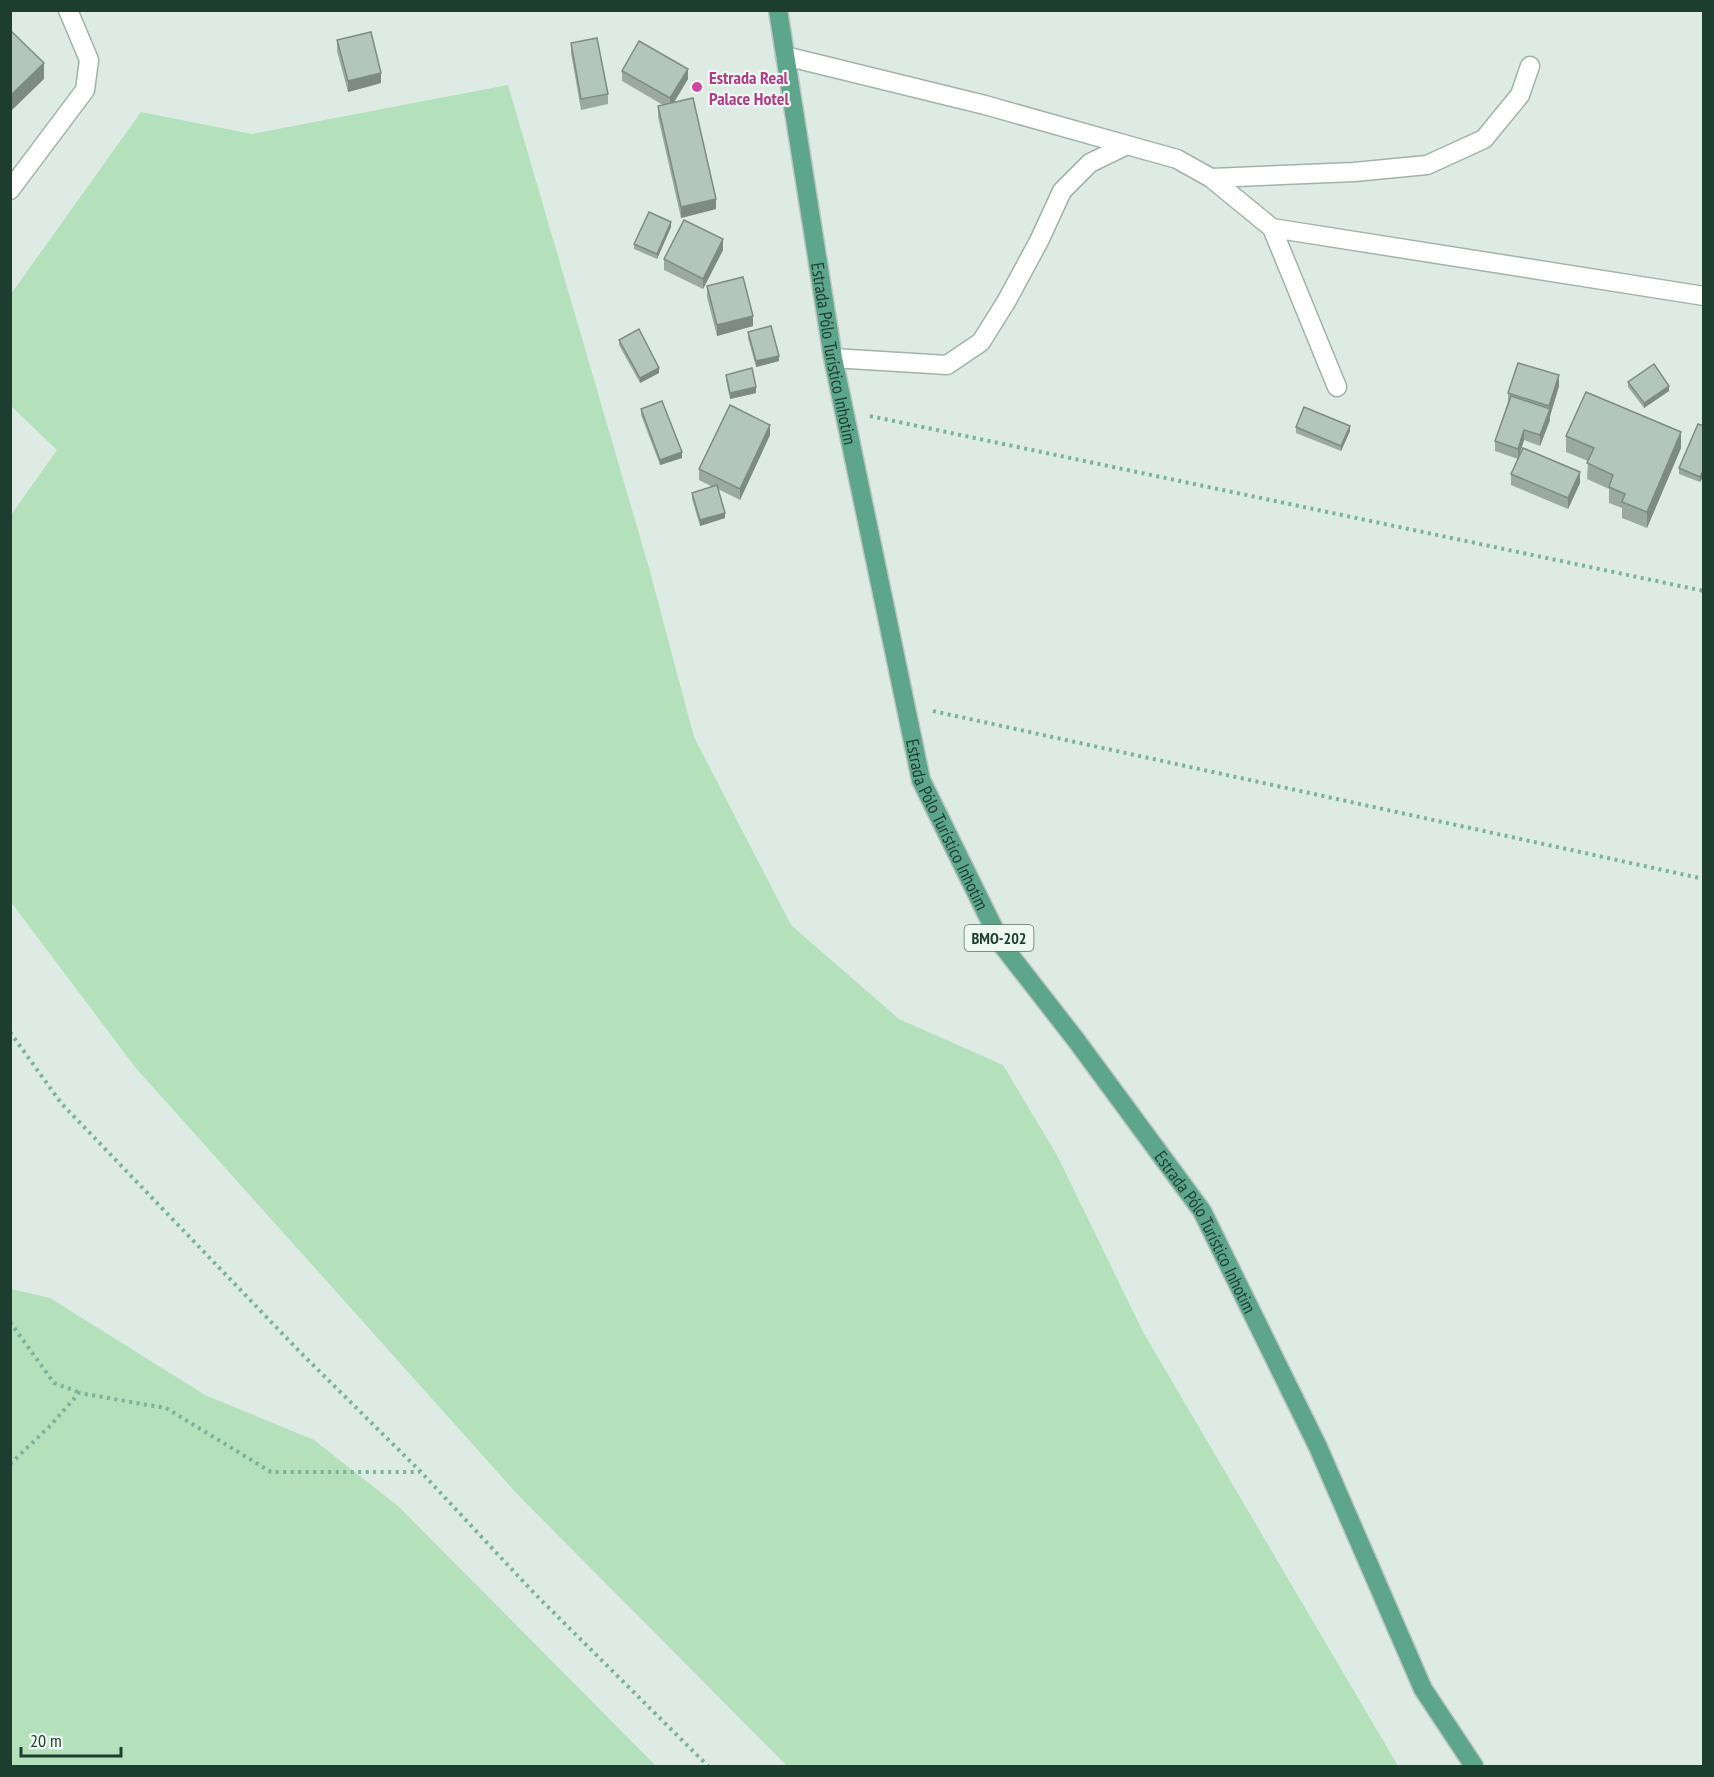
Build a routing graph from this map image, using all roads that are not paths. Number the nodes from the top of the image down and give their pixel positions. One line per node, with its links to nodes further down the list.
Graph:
1 (68, 10): 7 (street)
2 (778, 10): 3 (main road, Estrada Pólo Turístico Inhotim / BMO-202)
3 (785, 56): 5 (street); 10 (main road, Estrada Pólo Turístico Inhotim / BMO-202)
4 (1530, 66): 6 (street)
5 (1127, 146): 6 (street); 10 (street)
6 (1211, 177): 8 (street)
7 (10, 190)
8 (1272, 228): 9 (street); 11 (street)
9 (1704, 296)
10 (833, 358): 12 (main road, Estrada Pólo Turístico Inhotim / BMO-202)
11 (1337, 387)
12 (1474, 1767)

